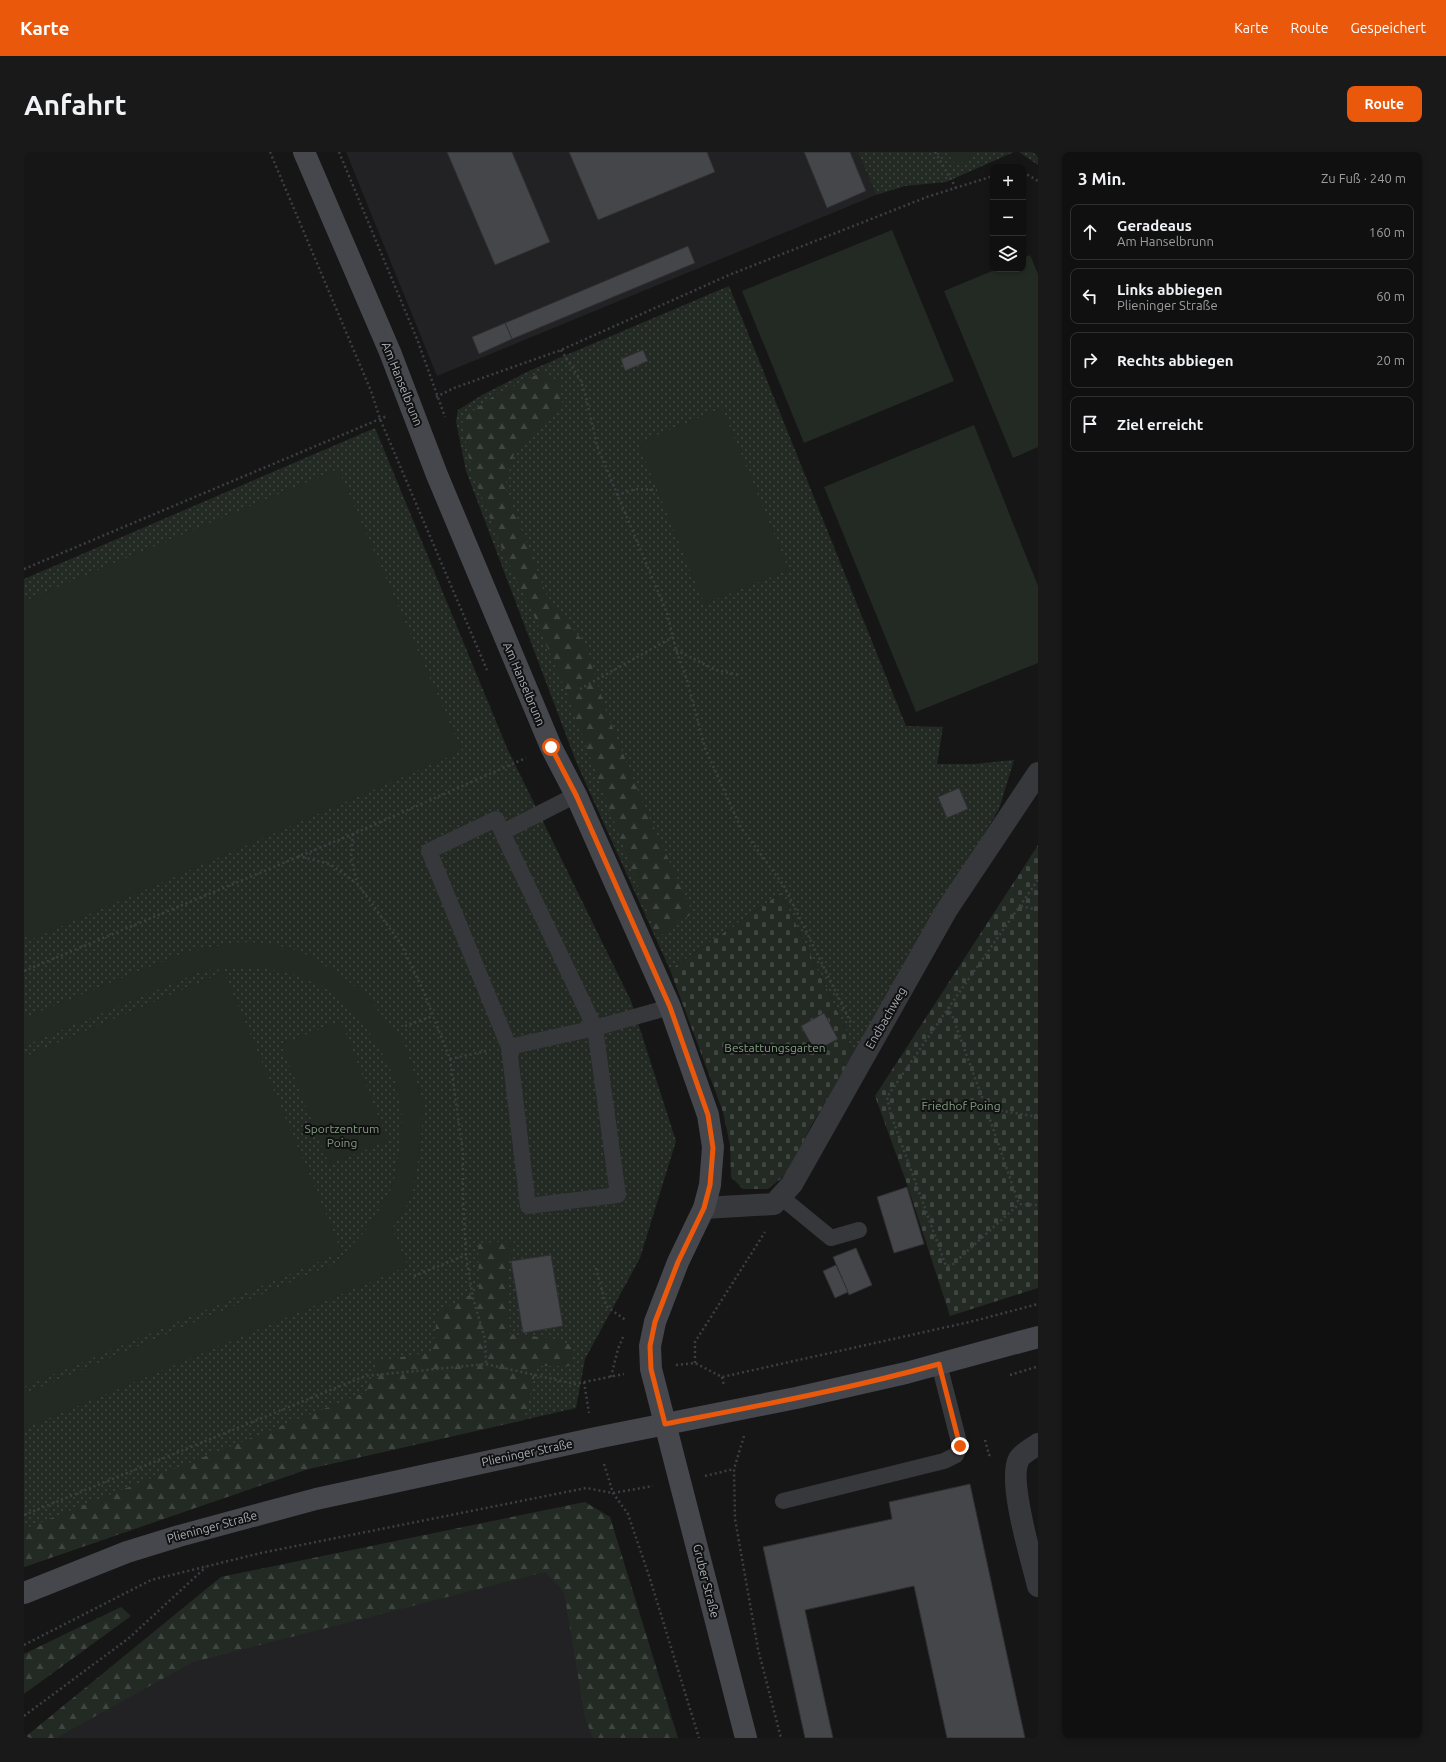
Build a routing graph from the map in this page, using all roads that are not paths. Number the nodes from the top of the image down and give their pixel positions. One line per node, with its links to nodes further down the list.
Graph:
1 (304, 152): 3 (street, Am Hanselbrunn)
2 (1038, 774): 8 (street, Endbachweg)
3 (576, 795): 4 (lane); 5 (street, Am Hanselbrunn)
4 (503, 832): 6 (lane); 7 (lane)
5 (670, 1007): 6 (lane); 9 (street, Am Hanselbrunn)
6 (596, 1028): 7 (lane); 7 (lane)
7 (509, 1047)
8 (778, 1200): 9 (street); 10 (lane)
9 (704, 1208): 13 (street, Am Hanselbrunn)
10 (859, 1230)
11 (1038, 1337): 12 (street, Plieninger Straße)
12 (939, 1364): 13 (street, Plieninger Straße); 15 (lane)
13 (665, 1424): 17 (street, Plieninger Straße); 18 (street, Gruber Straße)
14 (1038, 1444): 16 (street)
15 (783, 1501)
16 (1038, 1586)
17 (24, 1593)
18 (746, 1738)

